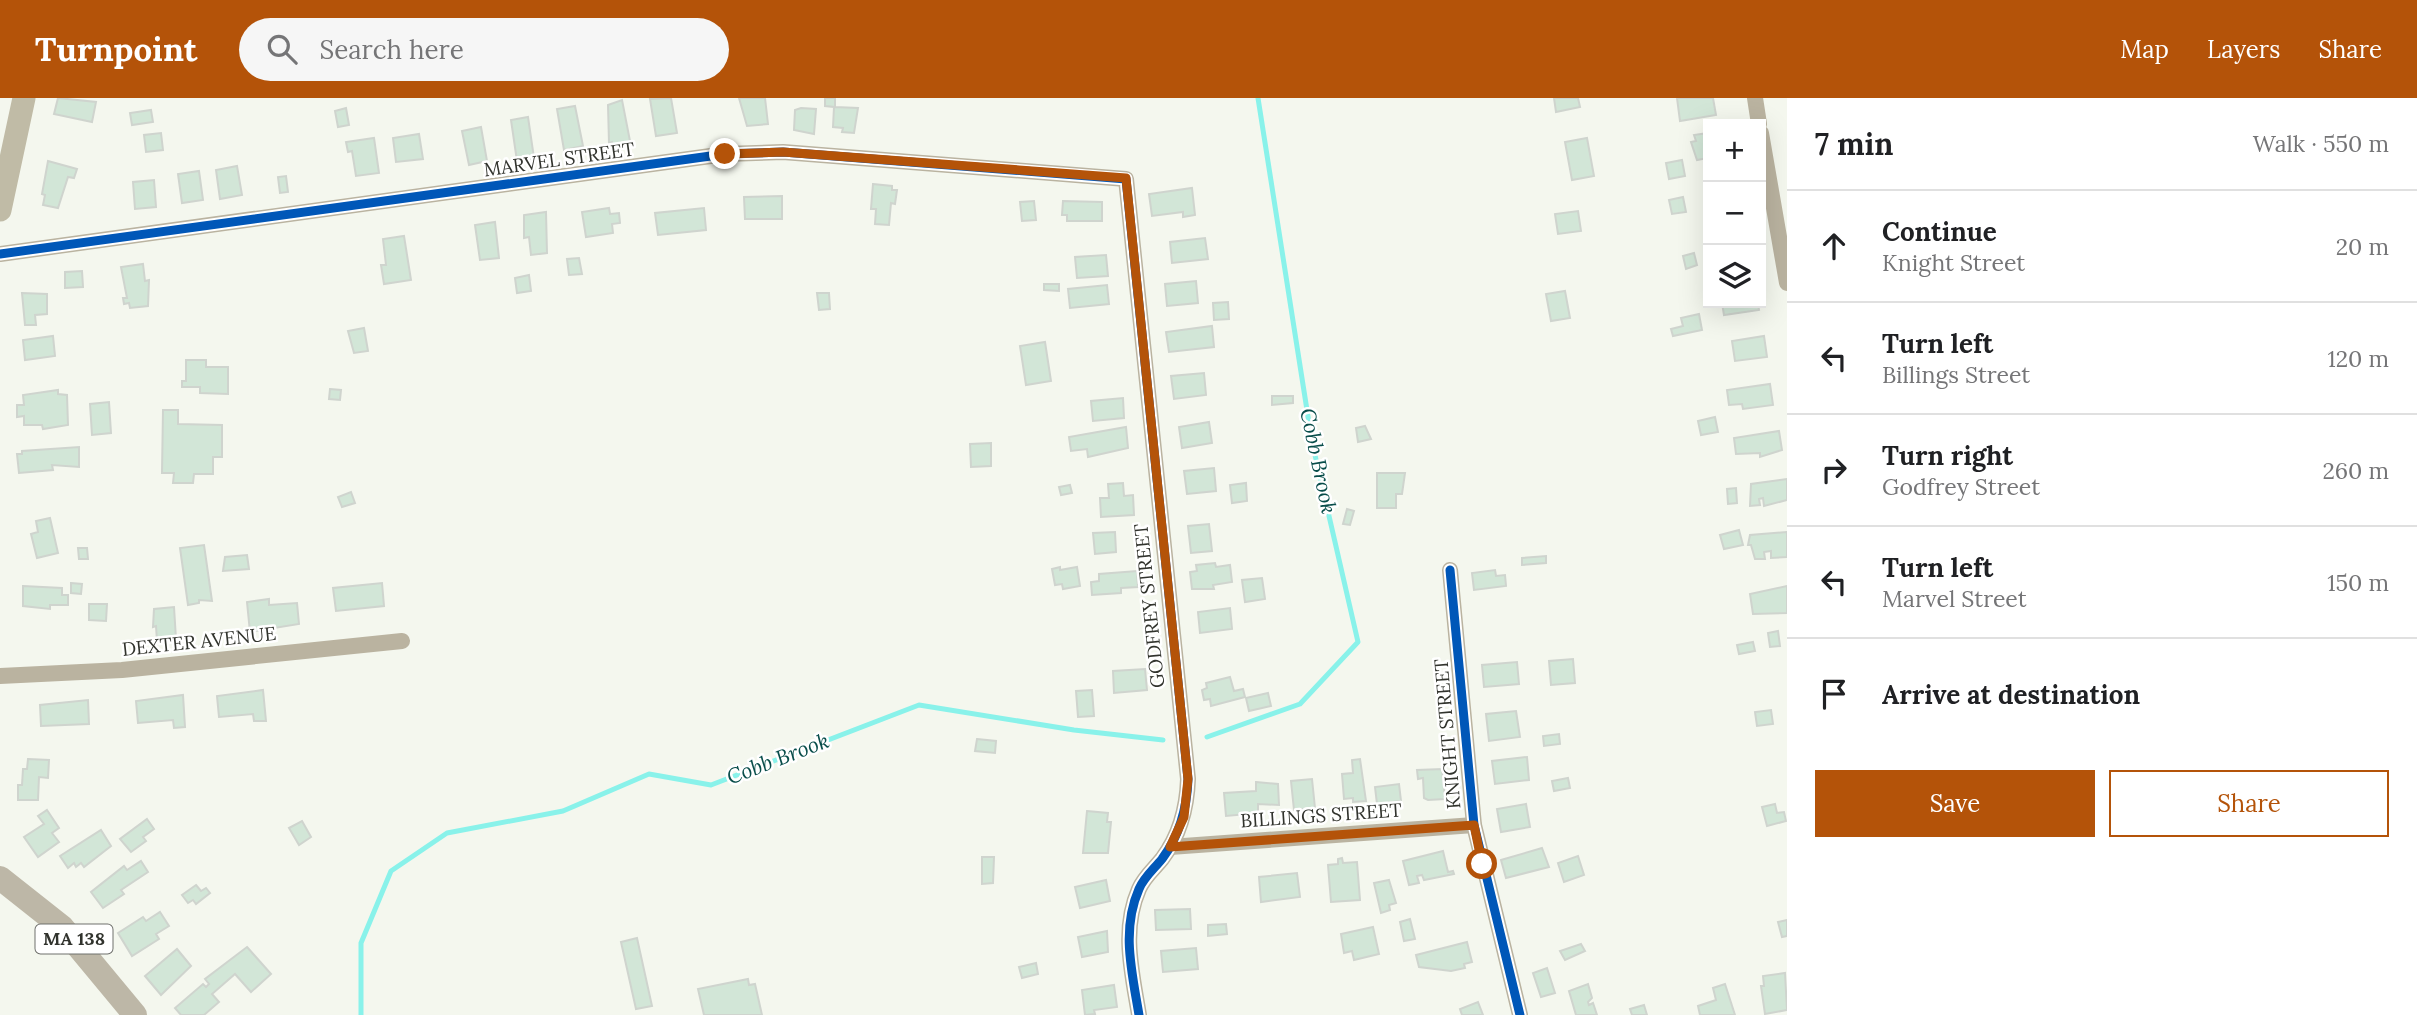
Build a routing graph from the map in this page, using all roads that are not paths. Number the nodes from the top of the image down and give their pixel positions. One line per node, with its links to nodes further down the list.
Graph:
1 (24, 98): 6 (street)
2 (1755, 98): 3 (street)
3 (1758, 119)
4 (1766, 162): 8 (street)
5 (1126, 178): 7 (street, MARVEL STREET); 13 (street, GODFREY STREET)
6 (0, 210)
7 (0, 254)
8 (1787, 283)
9 (1450, 570): 12 (street, KNIGHT STREET)
10 (402, 641): 11 (street, DEXTER AVENUE)
11 (0, 676)
12 (1474, 825): 13 (street, BILLINGS STREET); 17 (street, KNIGHT STREET)
13 (1170, 847): 16 (street, GODFREY STREET)
14 (0, 878): 15 (main road, MA 138)
15 (135, 1015)
16 (1139, 1015)
17 (1520, 1015)

